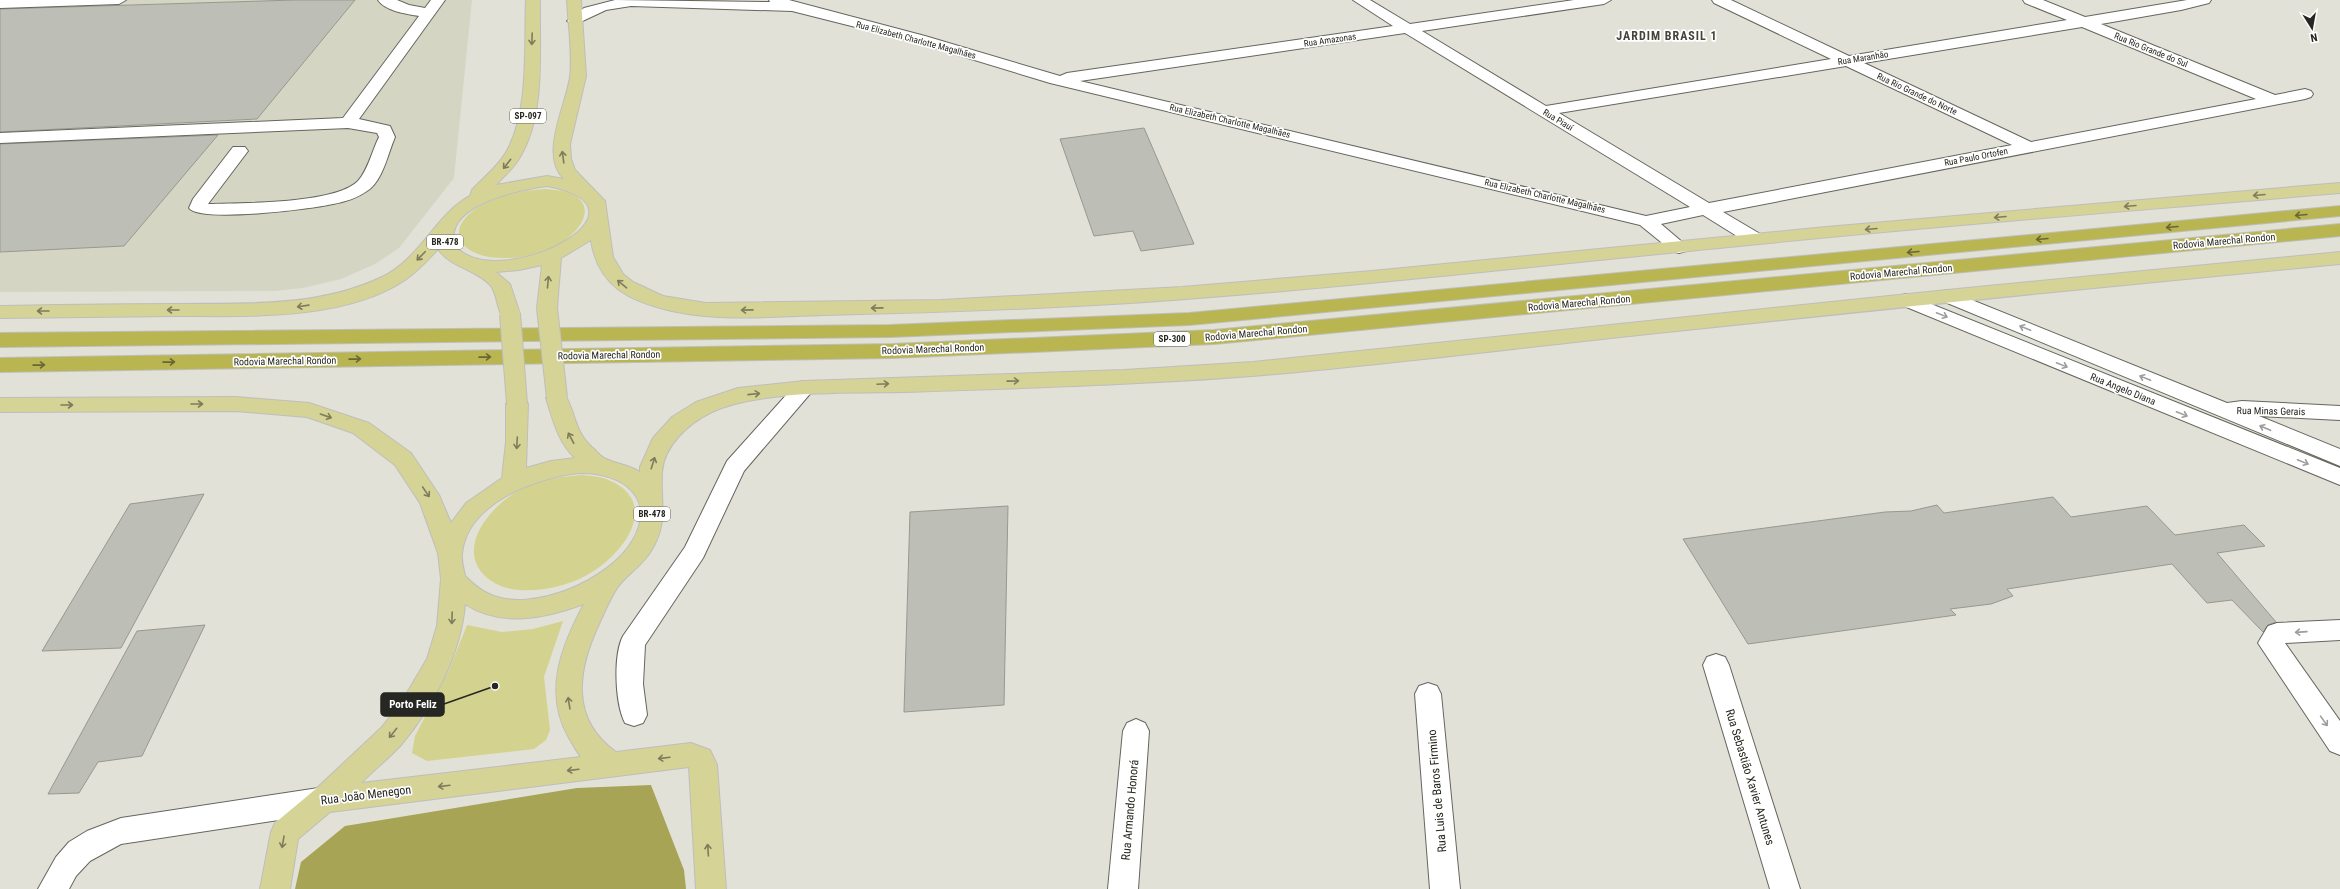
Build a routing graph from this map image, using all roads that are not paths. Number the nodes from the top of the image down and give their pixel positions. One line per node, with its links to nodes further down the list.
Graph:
1 (119, 0): 12 (street)
2 (385, 0): 14 (street)
3 (438, 0): 14 (street)
4 (533, 0): 29 (main road, SP-097, one-way to 29)
5 (574, 0): 15 (main road)
6 (776, 0): 13 (street, Rua Elizabeth Charlotte Magalhães)
7 (1360, 0): 17 (street, Rua Piauí)
8 (1604, 0): 17 (street, Rua Amazonas)
9 (1720, 0): 18 (street, Rua Rio Grande do Norte)
10 (2030, 0): 16 (street, Rua Rio Grande do Sul)
11 (2204, 0): 16 (street, Rua Maranhão)
12 (0, 4)
13 (794, 7): 15 (street); 19 (street, Rua Elizabeth Charlotte Magalhães)
14 (427, 13): 23 (street)
15 (574, 21): 27 (main road, one-way to 15)
16 (2082, 22): 18 (street, Rua Maranhão); 21 (street, Rua Rio Grande do Sul)
17 (1408, 29): 19 (street, Rua Amazonas); 22 (street, Rua Piauí)
18 (1847, 61): 22 (street, Rua Maranhão); 25 (street, Rua Rio Grande do Norte)
19 (1056, 80): 33 (street, Rua Elizabeth Charlotte Magalhães)
20 (2305, 94): 21 (street, Rua Paulo Ortofen)
21 (2273, 100): 25 (street, Rua Paulo Ortofen)
22 (1544, 111): 30 (street, Rua Piauí)
23 (348, 123): 24 (street); 26 (street)
24 (0, 138)
25 (2029, 147): 30 (street, Rua Paulo Ortofen)
26 (239, 151)
27 (584, 188): 29 (main road); 31 (main road)
28 (2340, 188): 36 (main road, one-way to 36)
29 (463, 209): 34 (main road, BR-478)
30 (1705, 209): 33 (street, Rua Paulo Ortofen); 36 (street, Rua Piauí)
31 (600, 211): 37 (main road, one-way to 31); 38 (main road)
32 (2340, 211): 44 (highway, Rodovia Marechal Rondon / SP-300, one-way to 44)
33 (1646, 221): 37 (street, Rua Elizabeth Charlotte Magalhães)
34 (447, 227): 40 (main road, BR-478); 43 (main road, one-way to 43)
35 (2340, 230): 45 (highway, Rodovia Marechal Rondon / SP-300, one-way to 35)
36 (1755, 239): 37 (main road)
37 (1679, 247)
38 (552, 256): 40 (main road); 52 (main road, BR-478, one-way to 38, bridge)
39 (2340, 258): 41 (main road)
40 (474, 264): 54 (main road, BR-478, one-way to 54, bridge)
41 (1947, 296): 42 (main road); 48 (street, Rua Angelo Diana, one-way to 41)
42 (1906, 300): 46 (main road, one-way to 42); 50 (street, Rua Angelo Diana, one-way to 50)
43 (0, 312)
44 (0, 340)
45 (0, 365)
46 (804, 388): 55 (main road, one-way to 46); 62 (street)
47 (0, 405): 56 (main road, one-way to 56)
48 (2224, 411): 49 (street, Rua Minas Gerais); 50 (street, Rua Minas Gerais); 51 (street, Rua Angelo Diana, one-way to 48)
49 (2340, 413)
50 (2206, 424): 53 (street, Rua Angelo Diana, one-way to 53)
51 (2340, 458)
52 (598, 465): 54 (main road); 55 (main road, BR-478)
53 (2340, 477)
54 (513, 482): 56 (main road)
55 (652, 502): 58 (main road, BR-478)
56 (450, 553): 57 (main road)
57 (453, 579): 58 (main road); 66 (main road, one-way to 66)
58 (610, 579): 65 (main road, BR-478, one-way to 58)
59 (2340, 630): 64 (street, one-way to 64)
60 (1716, 665): 72 (street, Rua Sebastião Xavier Antunes)
61 (1428, 694): 71 (street, Rua Luis de Baros Firmino)
62 (634, 715)
63 (1136, 731): 70 (street, Rua Armando Honorá)
64 (2340, 743)
65 (612, 765): 66 (main road, Rua João Menegon, one-way to 66); 69 (main road, Rua João Menegon, one-way to 65)
66 (325, 800): 67 (street, Rua João Menegon); 68 (main road, one-way to 68)
67 (53, 889)
68 (275, 889)
69 (711, 889)
70 (1123, 889)
71 (1445, 889)
72 (1785, 889)

